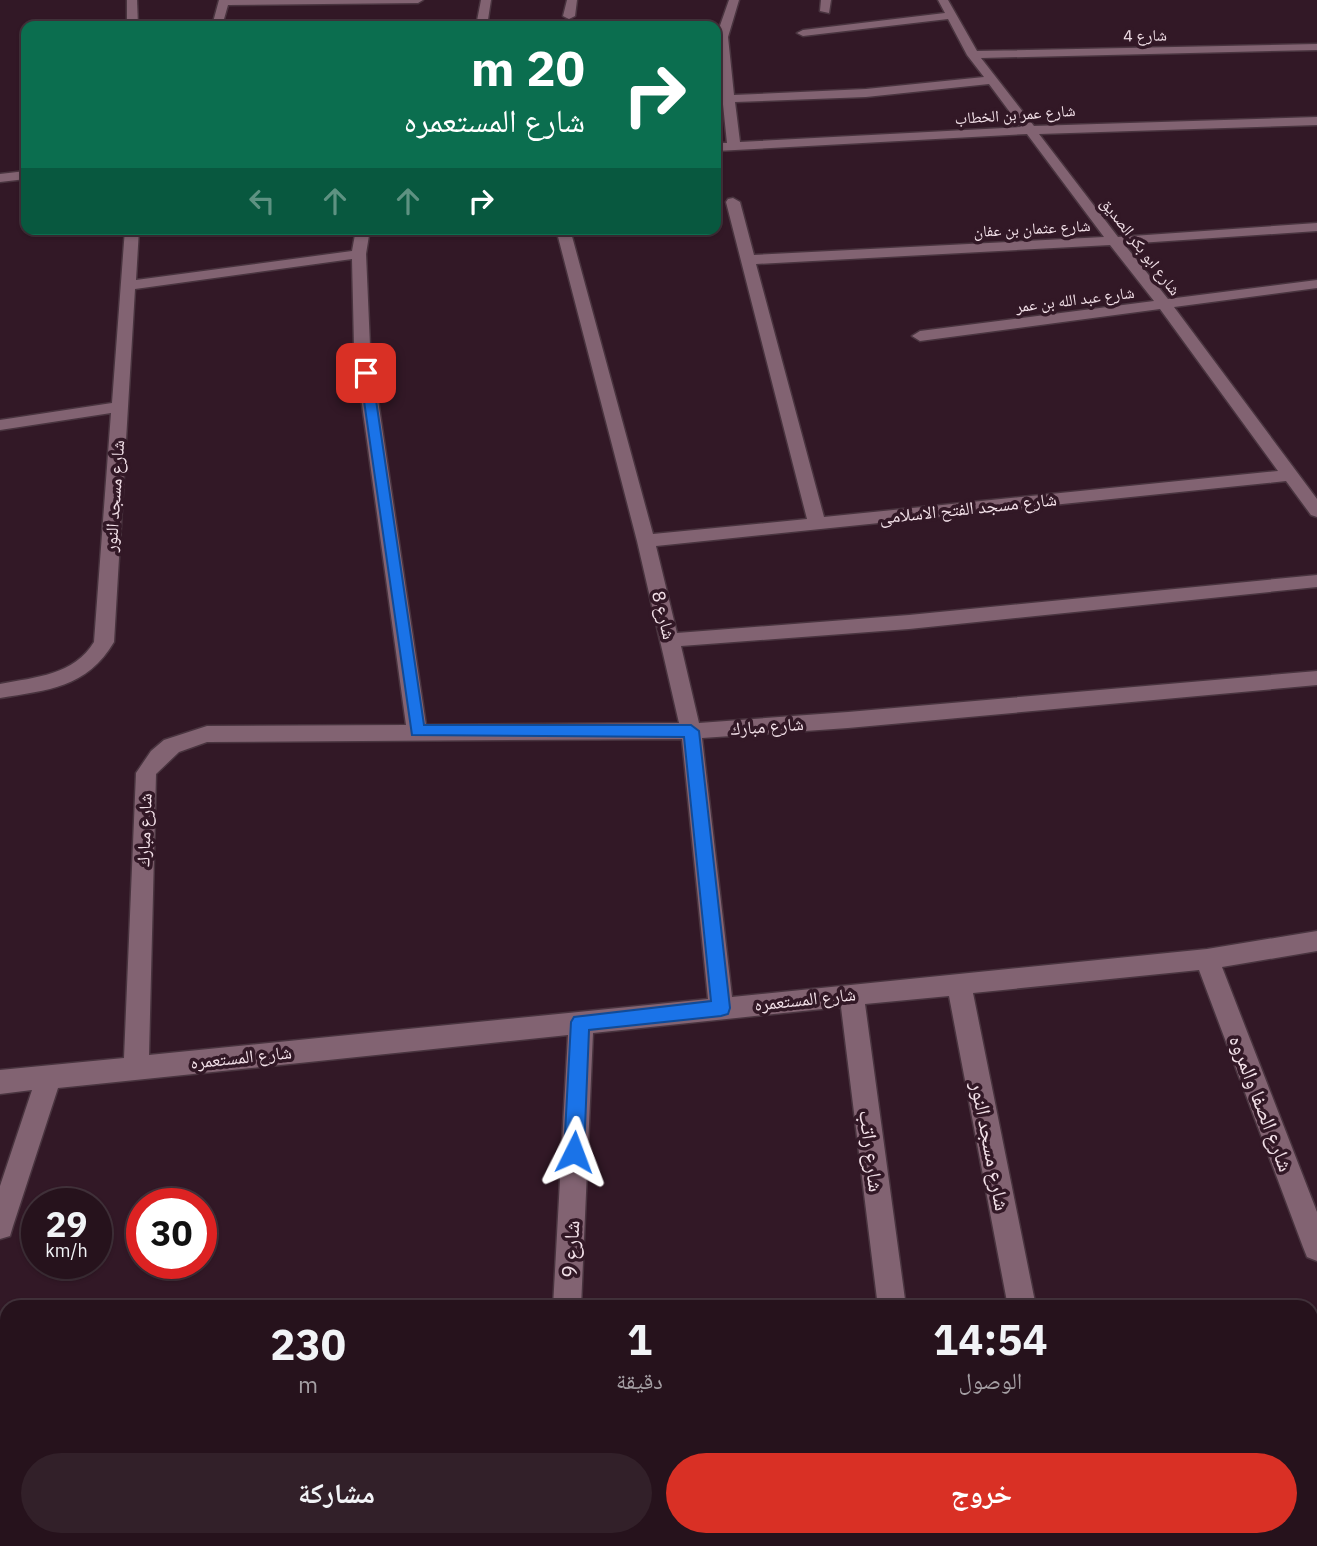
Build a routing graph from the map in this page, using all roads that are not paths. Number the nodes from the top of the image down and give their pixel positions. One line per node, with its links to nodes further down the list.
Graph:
1 (132, 0): 10 (street)
2 (418, 0): 7 (street)
3 (486, 0): 12 (street)
4 (572, 0): 8 (street)
5 (734, 0): 13 (street)
6 (943, 0): 9 (street, شارع ابو بكر الصديق)
7 (223, 1): 11 (street)
8 (569, 16)
9 (949, 16): 14 (street); 16 (street, شارع ابو بكر الصديق)
10 (133, 21)
11 (218, 21)
12 (483, 21)
13 (721, 32)
14 (803, 33)
15 (1317, 47): 16 (street, شارع 4)
16 (973, 55): 18 (street, شارع ابو بكر الصديق)
17 (721, 64): 19 (street)
18 (992, 80): 19 (street); 21 (street, شارع ابو بكر الصديق)
19 (723, 92): 22 (street)
20 (1317, 121): 21 (street, شارع عمر بن الخطاب)
21 (1030, 130): 22 (street, شارع عمر بن الخطاب); 31 (street, شارع ابو بكر الصديق)
22 (734, 146): 23 (street, شارع عمر بن الخطاب)
23 (721, 147)
24 (21, 176): 25 (street)
25 (0, 178)
26 (733, 202): 33 (street)
27 (1317, 227): 31 (street, شارع عثمان بن عفان)
28 (132, 235): 35 (street, شارع مسجد النور)
29 (362, 235): 32 (street)
30 (565, 235): 43 (street, شارع 8)
31 (1114, 241): 33 (street, شارع عثمان بن عفان); 36 (street, شارع ابو بكر الصديق)
32 (359, 254): 35 (street); 48 (street)
33 (749, 260): 42 (street)
34 (1317, 284): 36 (street, شارع عبد الله بن عمر)
35 (128, 285): 38 (street, شارع مسجد النور)
36 (1165, 305): 37 (street, شارع عبد الله بن عمر); 40 (street, شارع ابو بكر الصديق)
37 (920, 336)
38 (120, 407): 39 (street); 47 (street, شارع مسجد النور)
39 (0, 425)
40 (1290, 475): 41 (street, شارع ابو بكر الصديق); 42 (street, شارع مسجد الفتح الاسلامى)
41 (1317, 511)
42 (817, 523): 43 (street, شارع مسجد الفتح الاسلامى)
43 (646, 541): 45 (street, شارع 8)
44 (1317, 581): 45 (street)
45 (670, 640): 49 (street, شارع 8)
46 (1317, 678): 49 (street, شارع مبارك)
47 (0, 691)
48 (417, 731): 49 (street, شارع مبارك); 56 (street, شارع مبارك)
49 (691, 731): 54 (street, شارع 8)
50 (1317, 941): 51 (street, شارع المستعمره)
51 (1207, 959): 52 (street, شارع المستعمره); 60 (street, شارع الصفا والمروه)
52 (959, 984): 53 (street, شارع المستعمره); 63 (street, شارع مسجد النور)
53 (852, 995): 54 (street, شارع المستعمره); 62 (street, شارع راتب)
54 (721, 1008): 55 (street, شارع المستعمره)
55 (580, 1022): 56 (street, شارع المستعمره); 61 (street, شارع 9)
56 (136, 1068): 57 (street, شارع المستعمره)
57 (49, 1077): 58 (street, شارع المستعمره); 59 (street)
58 (0, 1082)
59 (0, 1226)
60 (1317, 1245)
61 (567, 1300)
62 (891, 1300)
63 (1021, 1300)

